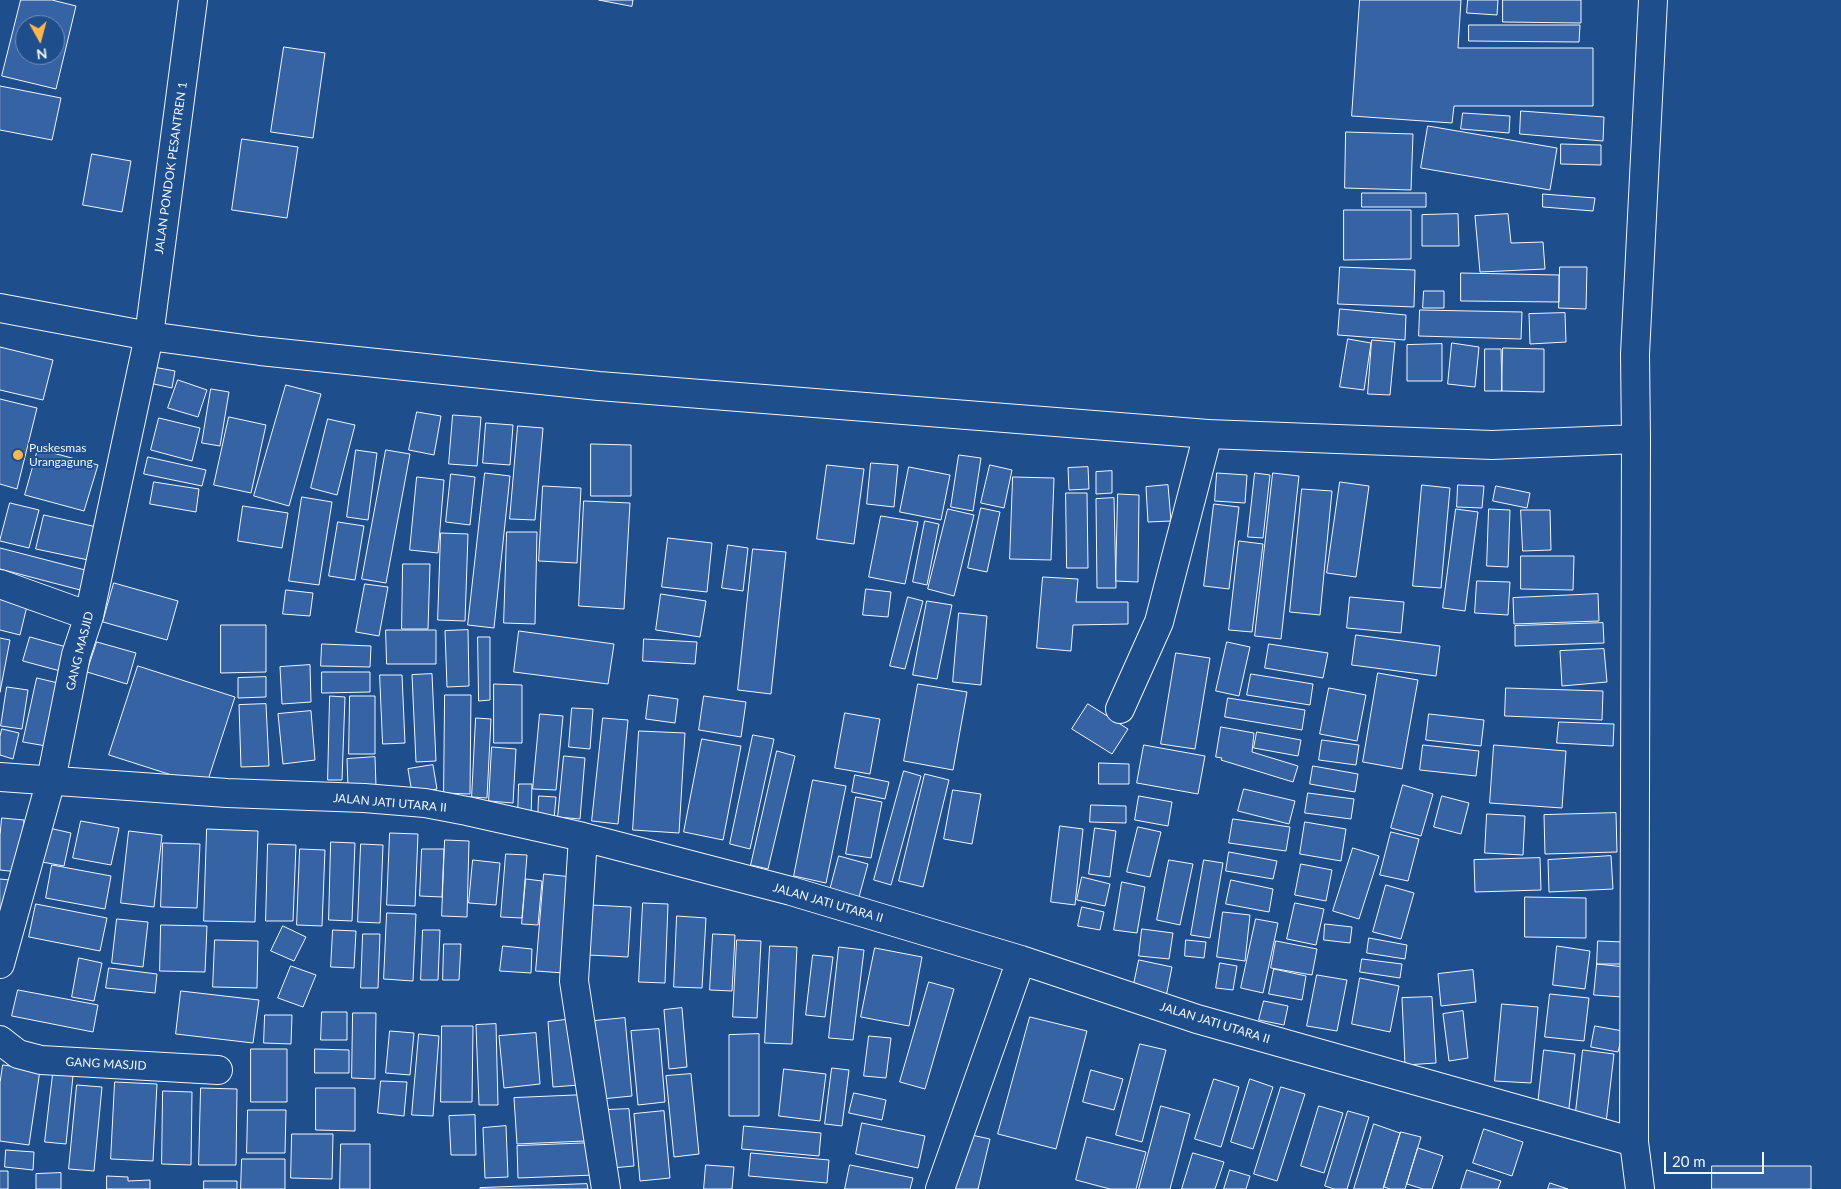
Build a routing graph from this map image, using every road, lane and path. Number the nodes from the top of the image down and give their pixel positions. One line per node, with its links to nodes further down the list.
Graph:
1 (193, 0): 4 (street, JALAN PONDOK PESANTREN 1)
2 (1653, 0): 6 (street)
3 (0, 308): 4 (street)
4 (149, 336): 5 (street); 8 (street, GANG MASJID)
5 (1208, 434): 6 (street); 9 (street)
6 (1636, 439): 17 (street)
7 (0, 584): 8 (street)
8 (90, 616): 11 (street, GANG MASJID)
9 (1120, 709)
10 (0, 777): 11 (street, JALAN JATI UTARA II)
11 (51, 780): 12 (street, JALAN JATI UTARA II); 14 (street, GANG MASJID)
12 (583, 837): 13 (street, JALAN JATI UTARA II); 18 (street)
13 (1021, 960): 17 (street, JALAN JATI UTARA II); 19 (street)
14 (0, 964)
15 (0, 1040): 16 (street, GANG MASJID)
16 (218, 1070)
17 (1634, 1142): 20 (street)
18 (606, 1189)
19 (940, 1189)
20 (1640, 1189)

